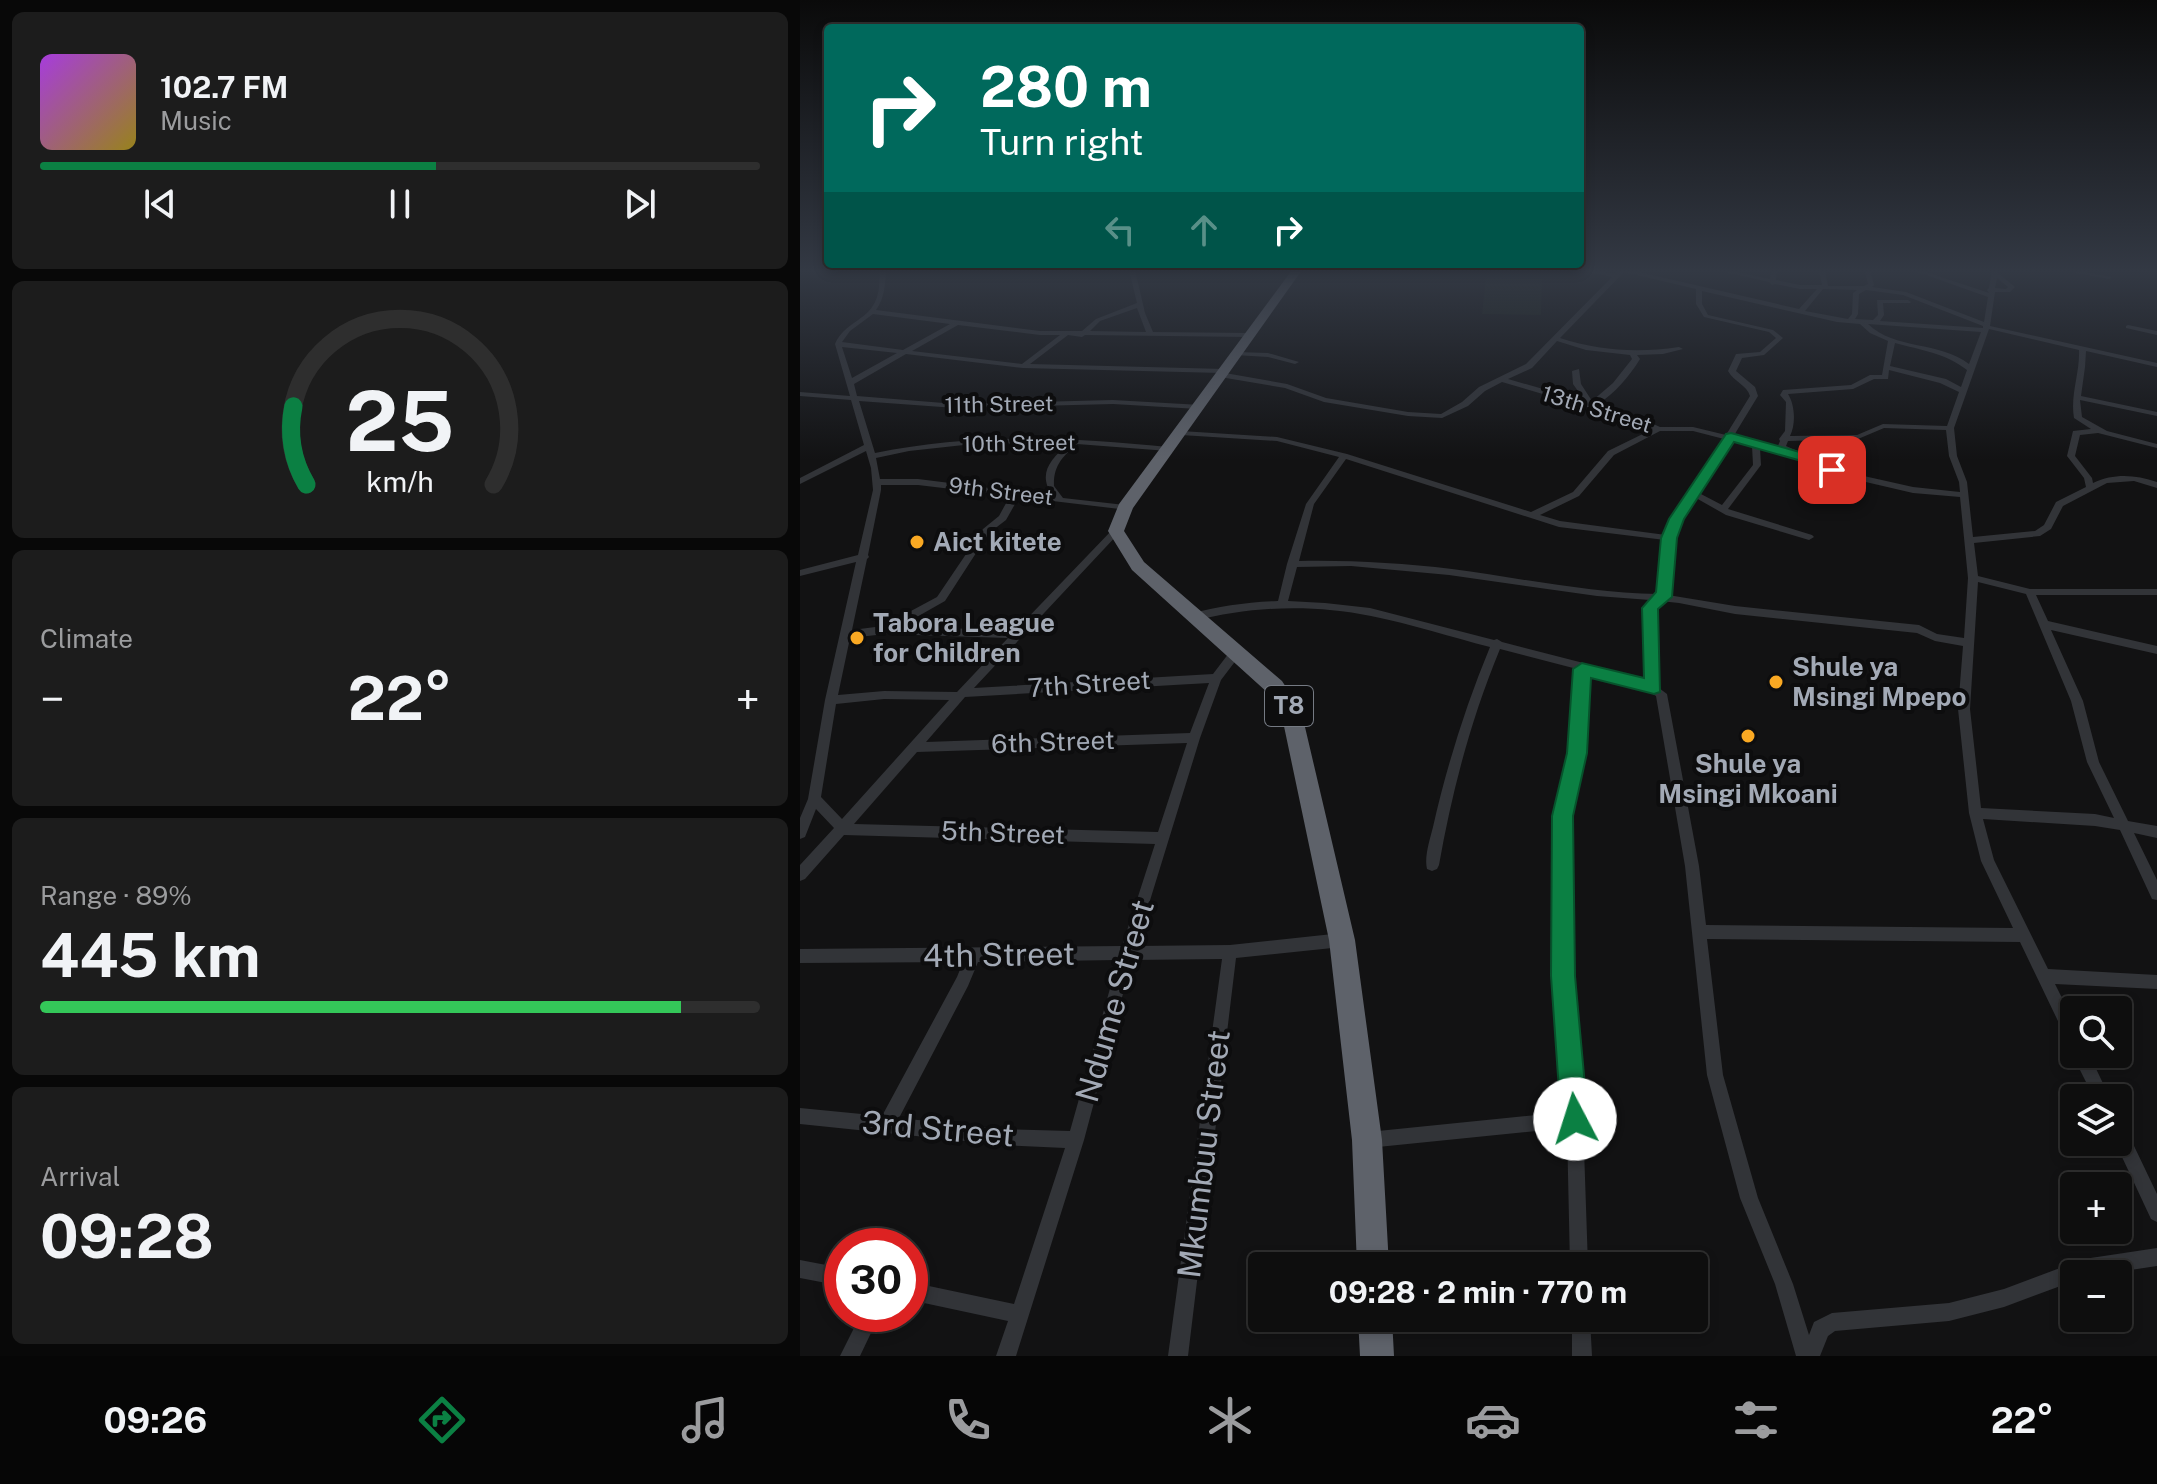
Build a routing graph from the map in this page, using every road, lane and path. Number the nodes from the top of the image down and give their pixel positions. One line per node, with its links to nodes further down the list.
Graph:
1 (843, 333): 15 (street)
2 (938, 333): 18 (street)
3 (1052, 333): 9 (street)
4 (1561, 333): 13 (street)
5 (1774, 333): 39 (street)
6 (1871, 333): 14 (street)
7 (1984, 333): 25 (street)
8 (2022, 333): 17 (street)
9 (1066, 335): 10 (street); 22 (street)
10 (1082, 335): 11 (street)
11 (1151, 335): 12 (street)
12 (1250, 335): 23 (highway)
13 (1556, 339): 19 (street); 27 (street)
14 (1892, 340): 24 (street); 25 (street)
15 (838, 344): 18 (street); 28 (street)
16 (1679, 349): 19 (street)
17 (2082, 349): 21 (street); 31 (street)
18 (906, 351): 22 (street); 28 (street)
19 (1633, 355): 33 (street)
20 (1295, 362): 23 (street)
21 (2157, 365)
22 (1023, 366): 23 (street)
23 (1228, 367): 27 (street); 34 (highway)
24 (1886, 367): 29 (street); 40 (street)
25 (1972, 370): 29 (street)
26 (1576, 371): 33 (street)
27 (1504, 380): 33 (street, 13th Street)
28 (849, 383): 32 (street)
29 (1964, 391): 36 (street)
30 (800, 394): 32 (street, 11th Street)
31 (2076, 397): 35 (street); 38 (street)
32 (854, 398): 34 (street, 11th Street); 45 (street)
33 (1592, 406): 37 (street, 13th Street)
34 (1198, 407): 41 (highway)
35 (2157, 414)
36 (1950, 428): 40 (street); 54 (street)
37 (1659, 429): 39 (street, 13th Street); 58 (street)
38 (2101, 431): 44 (street); 51 (street)
39 (1731, 437): 43 (street, 13th Street); 53 (street)
40 (1783, 439): 46 (street)
41 (1174, 441): 42 (street, 10th Street); 47 (street, 10th Street); 56 (highway)
42 (1075, 442): 45 (street, 10th Street); 55 (street)
43 (1756, 445): 46 (street, 13th Street); 57 (street)
44 (2157, 446)
45 (870, 451): 48 (street, 10th Street); 49 (street)
46 (1785, 452): 54 (street, 13th Street)
47 (1344, 456): 58 (street, 10th Street); 64 (street)
48 (800, 481)
49 (878, 482): 52 (street, 9th Street); 63 (street)
50 (2157, 485): 51 (street)
51 (2090, 488): 62 (street)
52 (1016, 494): 55 (street, 9th Street); 73 (street)
53 (1695, 494): 57 (street); 61 (street)
54 (1962, 495): 62 (street)
55 (1060, 499): 56 (street, 9th Street)
56 (1125, 508): 59 (highway)
57 (1723, 510): 60 (street)
58 (1533, 515): 61 (street, 10th Street)
59 (1116, 531): 71 (highway, T8); 75 (street)
60 (1809, 537)
61 (1669, 538): 69 (street)
62 (1969, 540): 66 (street)
63 (864, 557): 65 (street); 74 (street)
64 (1292, 564): 69 (street); 70 (street)
65 (800, 573)
66 (1973, 578): 67 (street); 77 (street)
67 (2030, 592): 68 (street); 72 (street)
68 (2157, 592)
69 (1660, 597): 77 (street); 82 (street)
70 (1283, 602): 71 (street); 76 (street)
71 (1194, 617): 79 (highway, T8)
72 (2047, 625): 78 (street); 89 (street)
73 (885, 630): 74 (street); 75 (street)
74 (847, 634): 84 (street)
75 (1018, 634): 83 (street)
76 (1497, 643): 80 (street); 94 (street)
77 (1968, 643): 88 (street)
78 (2157, 650)
79 (1236, 652): 81 (street, Ndume Street); 99 (highway, T8)
80 (1582, 669): 82 (street); 108 (street)
81 (1216, 678): 83 (street, 7th Street); 85 (street, Ndume Street)
82 (1654, 687): 97 (street)
83 (960, 695): 84 (street, 7th Street); 86 (street)
84 (831, 700): 87 (street)
85 (1194, 738): 86 (street, 6th Street); 93 (street, Ndume Street)
86 (913, 747): 90 (street)
87 (814, 799): 90 (street); 92 (street)
88 (1975, 813): 89 (street); 98 (street)
89 (2122, 825): 91 (street); 96 (street)
90 (844, 829): 93 (street, 5th Street); 95 (street)
91 (2157, 832)
92 (800, 833)
93 (1163, 838): 101 (street, Ndume Street)
94 (1432, 865)
95 (800, 875)
96 (2157, 894)
97 (1699, 932): 98 (street); 129 (street)
98 (2025, 935): 104 (street)
99 (1342, 940): 100 (street, 4th Street); 111 (highway, T8)
100 (1230, 952): 101 (street, 4th Street); 126 (street, Mkumbuu Street)
101 (1127, 953): 102 (street, 4th Street); 110 (street, Ndume Street)
102 (973, 955): 103 (street, 4th Street); 109 (street)
103 (800, 956)
104 (2044, 976): 105 (street); 106 (street)
105 (2157, 982)
106 (2060, 1010)
107 (800, 1116): 109 (street, 3rd Street)
108 (1575, 1119): 111 (street); 115 (street)
109 (886, 1126): 110 (street, 3rd Street)
110 (1076, 1140): 120 (street, Ndume Street)
111 (1367, 1140): 114 (highway, T8)
112 (2130, 1156): 113 (street)
113 (2157, 1213)
114 (1372, 1252)
115 (1579, 1252)
116 (2157, 1257): 129 (street)
117 (800, 1269): 118 (street)
118 (824, 1274)
119 (928, 1295): 120 (street)
120 (1019, 1314): 125 (street, Ndume Street)
121 (862, 1332): 124 (street)
122 (1376, 1332): 127 (highway)
123 (1581, 1332): 128 (street)
124 (850, 1356)
125 (1006, 1356)
126 (1178, 1356)
127 (1377, 1356)
128 (1582, 1356)
129 (1808, 1356)

